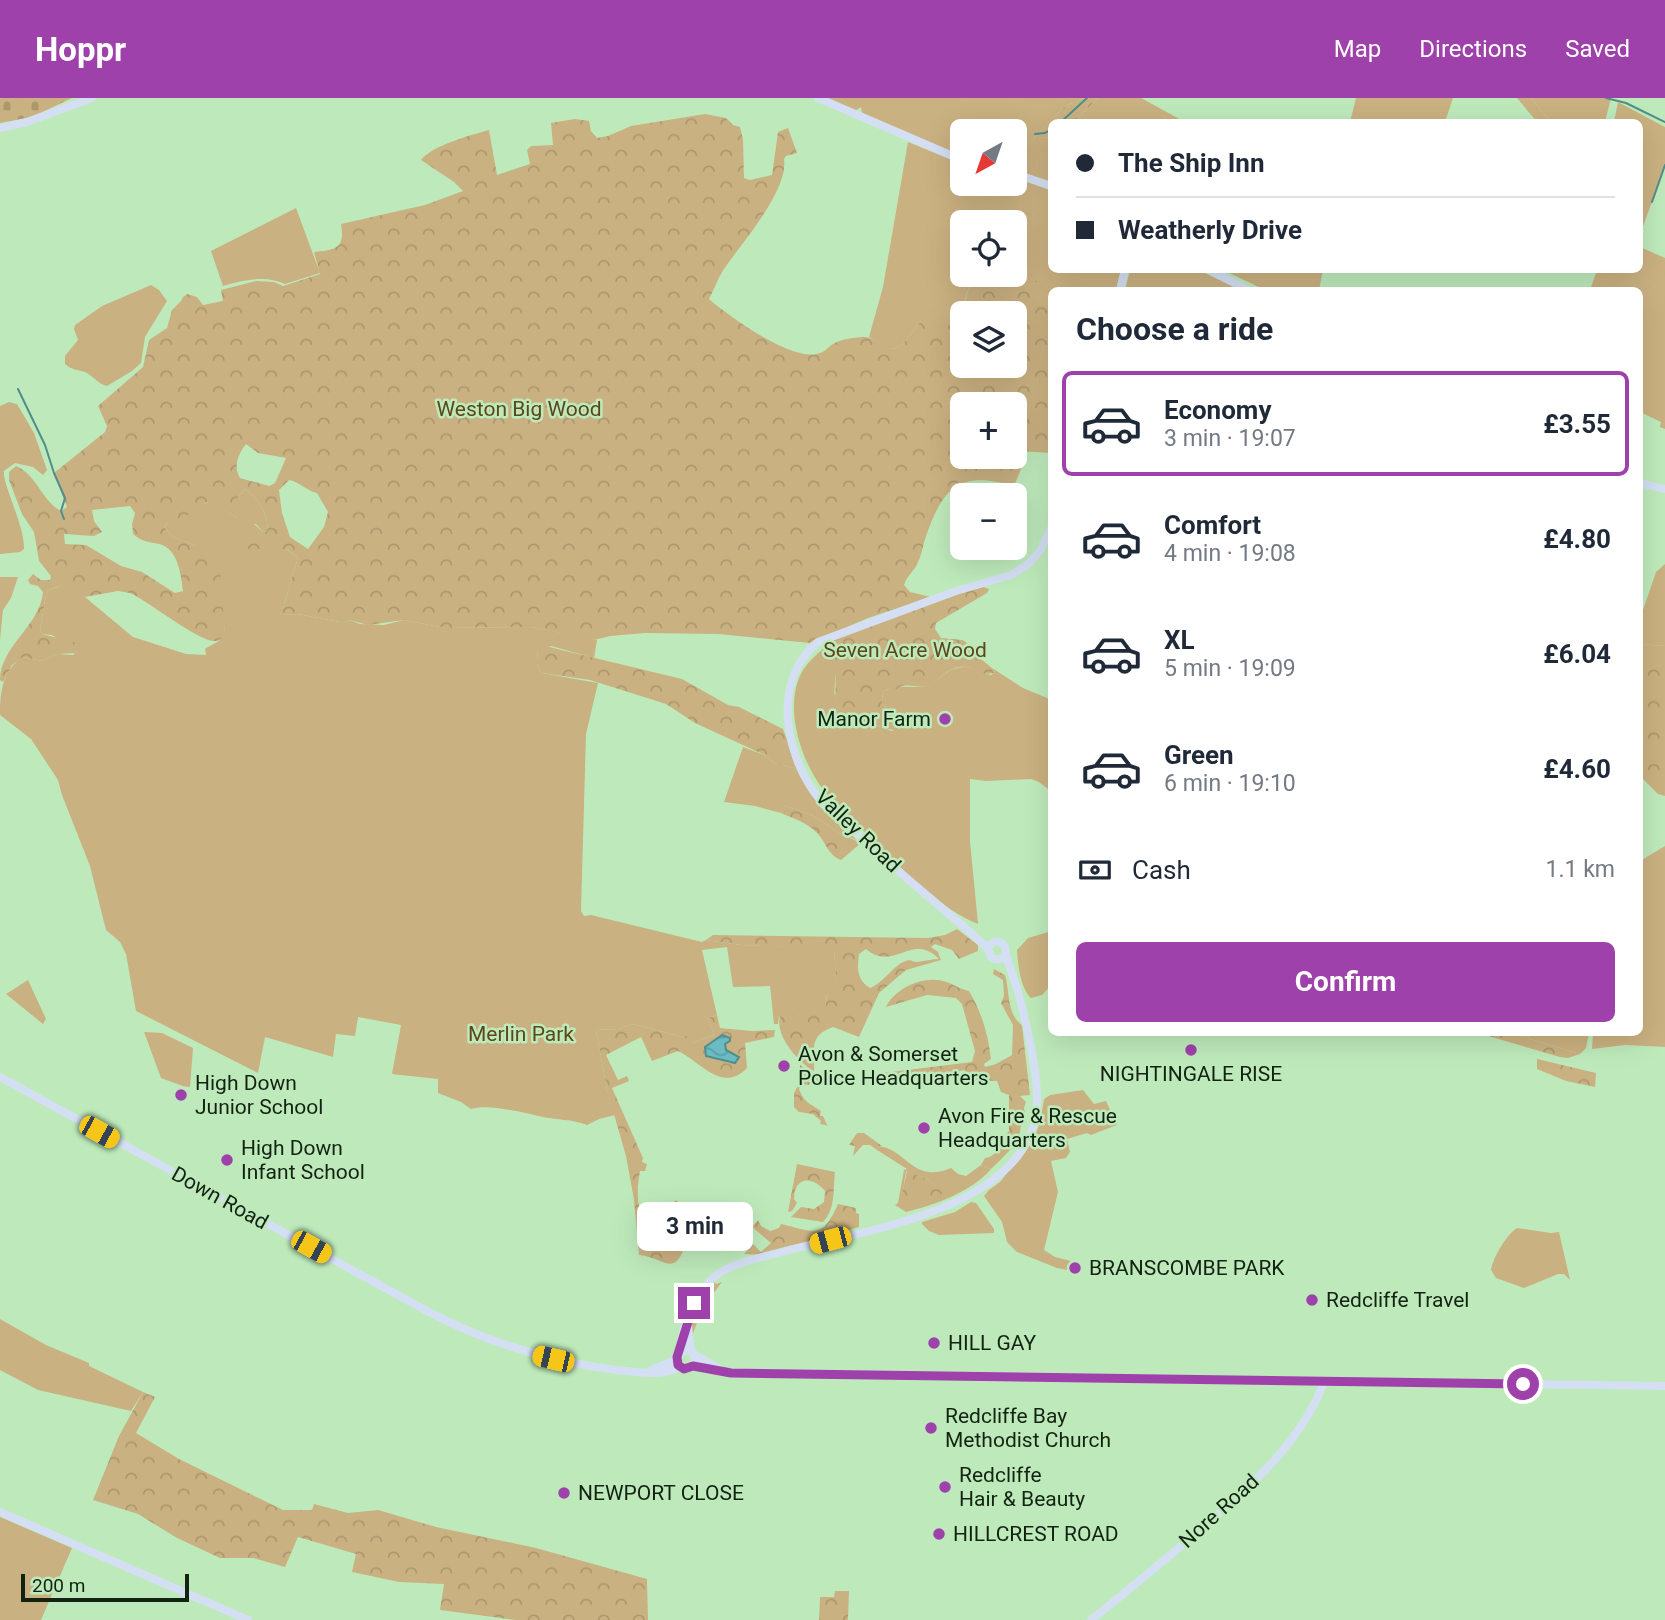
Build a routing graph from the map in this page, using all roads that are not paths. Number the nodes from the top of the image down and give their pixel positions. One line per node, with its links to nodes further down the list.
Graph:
1 (92, 98): 3 (street)
2 (818, 98): 4 (street)
3 (0, 128)
4 (950, 155)
5 (1027, 178): 6 (street)
6 (1048, 185)
7 (1215, 273): 8 (street)
8 (1242, 287)
9 (1643, 484): 10 (street)
10 (1665, 489)
11 (1048, 534): 12 (street, Valley Road)
12 (990, 946): 13 (street, Valley Road); 14 (street)
13 (1006, 953): 14 (street); 15 (street)
14 (996, 960): 15 (street)
15 (1013, 975): 17 (street)
16 (0, 1077): 19 (street, Down Road)
17 (689, 1319): 18 (street); 19 (street)
18 (693, 1353): 19 (street, Down Road); 20 (street); 21 (street, Down Road)
19 (679, 1359): 20 (street, Down Road)
20 (693, 1366): 21 (street, Down Road)
21 (731, 1373): 22 (street, Down Road)
22 (1324, 1382): 23 (street, Down Road); 26 (street, Nore Road)
23 (1665, 1386)
24 (0, 1512): 25 (street)
25 (248, 1620)
26 (1091, 1620)

